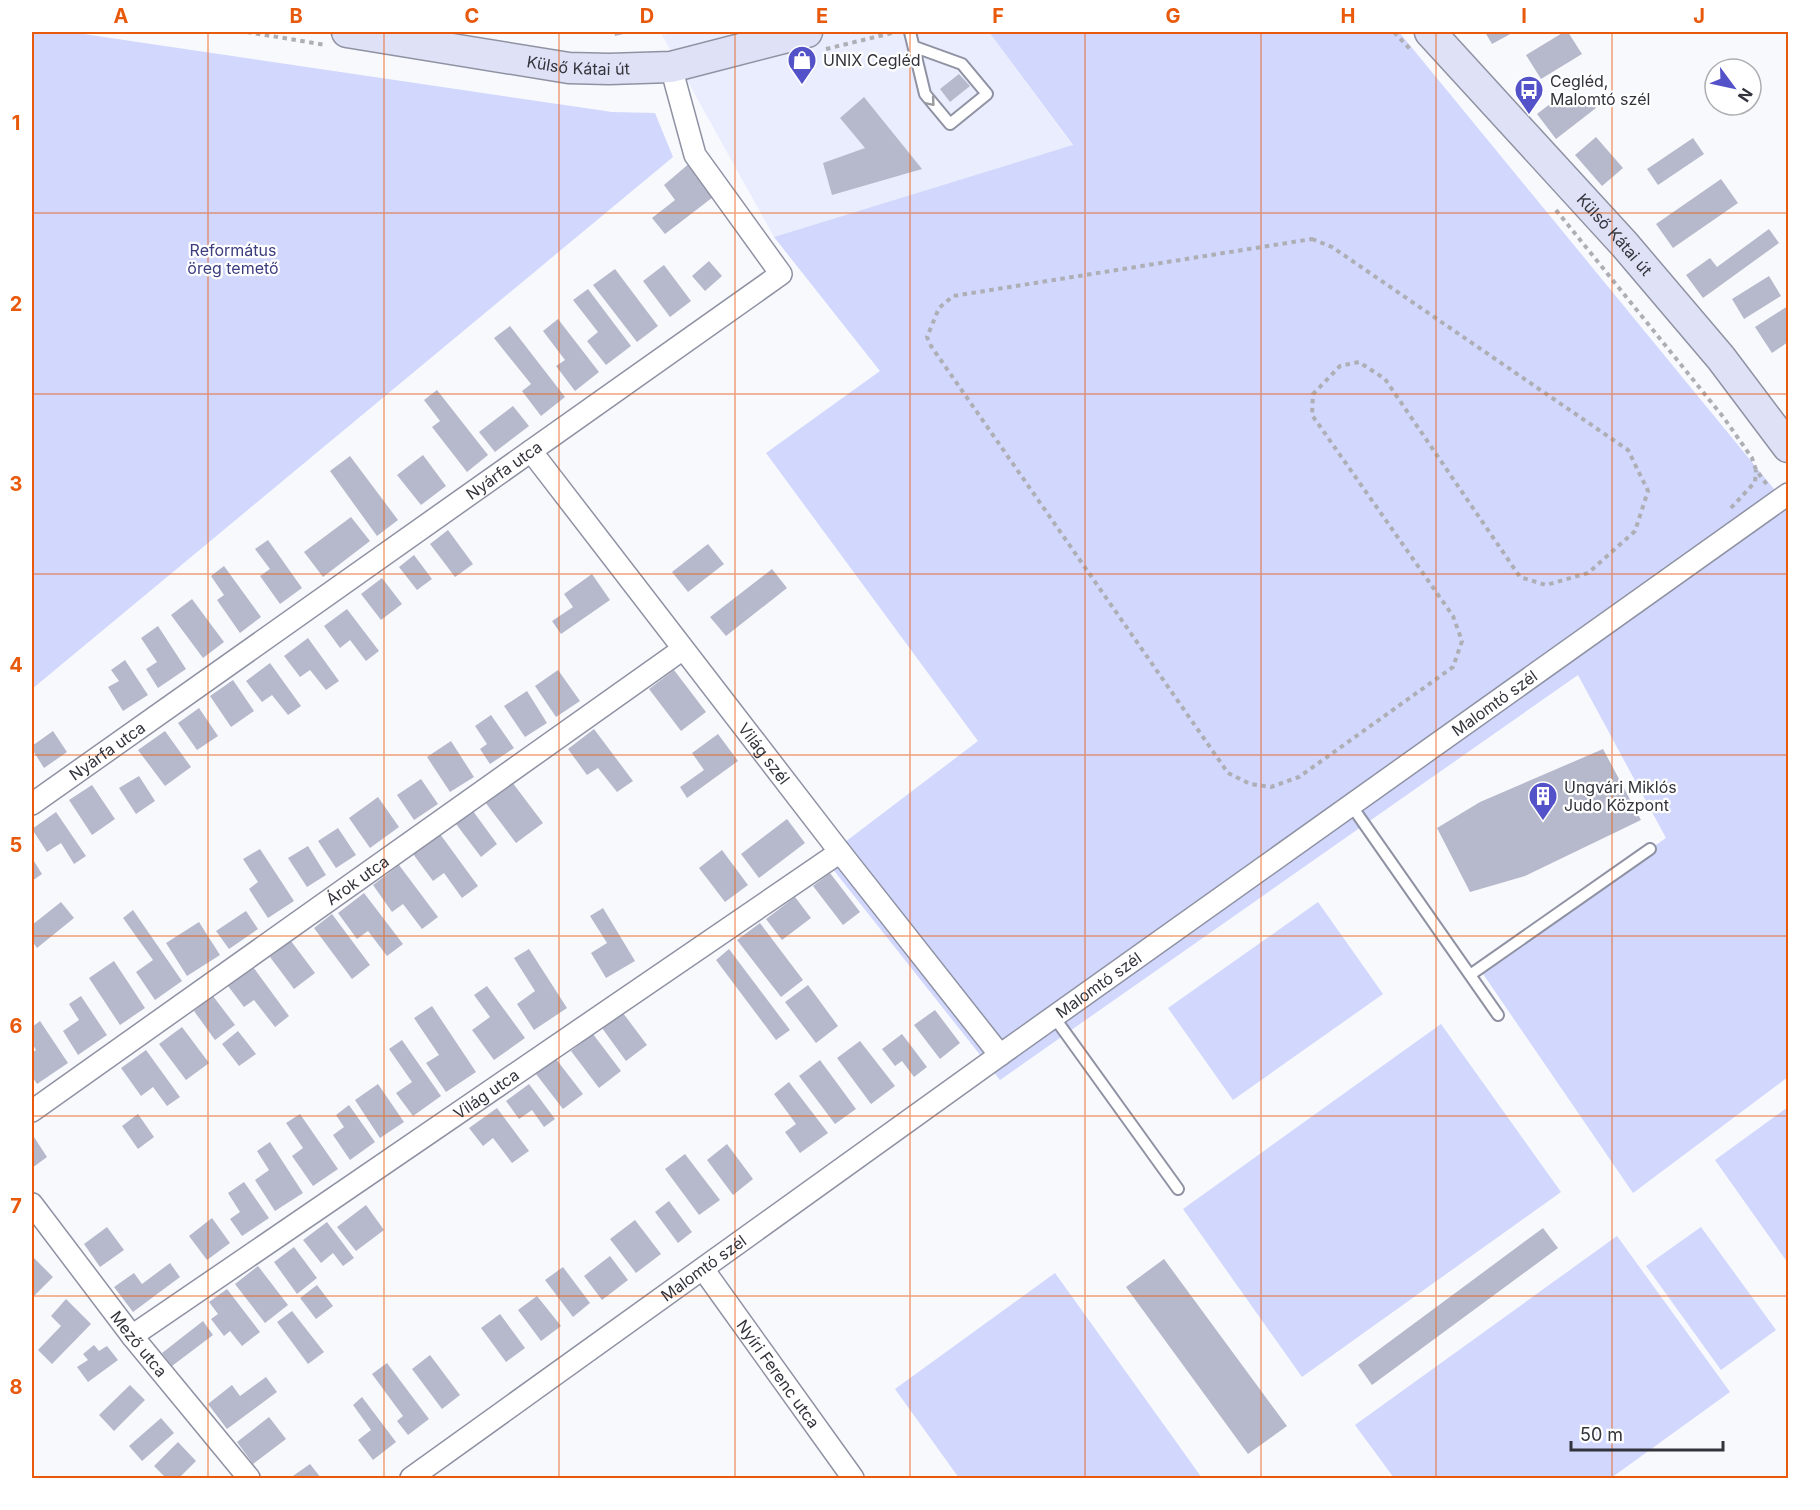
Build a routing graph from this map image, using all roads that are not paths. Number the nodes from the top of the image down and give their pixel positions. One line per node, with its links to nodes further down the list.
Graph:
1 (347, 32): 6 (main road, Külső Kátai út)
2 (807, 32): 6 (main road, Külső Kátai út)
3 (910, 32): 5 (lane)
4 (1424, 44): 7 (main road, Külső Kátai út)
5 (915, 47): 5 (lane, one-way to 5)
6 (671, 67): 8 (street, Nyárfa utca)
7 (1788, 447)
8 (531, 451): 10 (street, Világ szél); 11 (street, Nyárfa utca)
9 (1784, 497): 12 (street, Malomtó szél)
10 (683, 649): 14 (street, Világ szél); 19 (street, Árok utca)
11 (32, 804)
12 (1351, 805): 15 (lane); 17 (street, Malomtó szél)
13 (1650, 849): 15 (lane)
14 (840, 852): 18 (street, Világ szél); 23 (street, Világ utca)
15 (1470, 975): 16 (lane)
16 (1498, 1015)
17 (1054, 1017): 18 (street, Malomtó szél); 20 (lane)
18 (1000, 1055): 22 (street, Malomtó szél)
19 (32, 1111)
20 (1178, 1189)
21 (32, 1204): 23 (street, Mező utca)
22 (703, 1269): 24 (street, Malomtó szél); 26 (street, Nyíri Ferenc utca)
23 (132, 1335): 25 (street, Mező utca)
24 (419, 1474)
25 (249, 1479)
26 (853, 1479)

